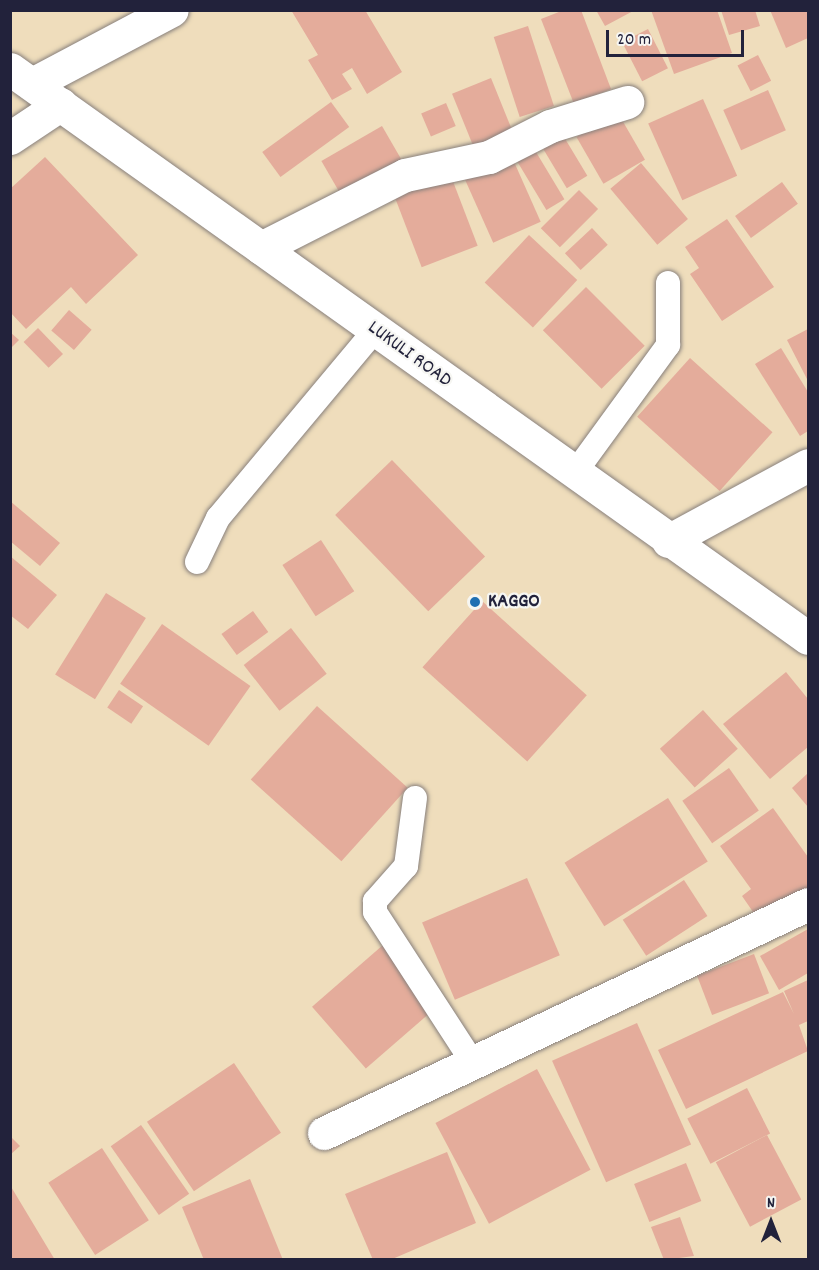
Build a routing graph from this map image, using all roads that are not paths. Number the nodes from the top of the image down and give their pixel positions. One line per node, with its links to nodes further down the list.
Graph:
1 (172, 10): 2 (street)
2 (21, 76): 4 (street, LUKULI ROAD)
3 (627, 102): 6 (street)
4 (61, 104): 5 (street); 6 (street, LUKULI ROAD)
5 (10, 138)
6 (261, 248): 8 (street, LUKULI ROAD)
7 (668, 283): 10 (lane)
8 (375, 330): 10 (street, LUKULI ROAD); 12 (lane)
9 (808, 465): 11 (street)
10 (574, 474): 11 (street, LUKULI ROAD)
11 (668, 541): 13 (street, LUKULI ROAD)
12 (197, 562)
13 (808, 638)
14 (415, 798): 16 (lane)
15 (808, 904): 16 (street)
16 (473, 1063): 17 (street)
17 (324, 1133)

